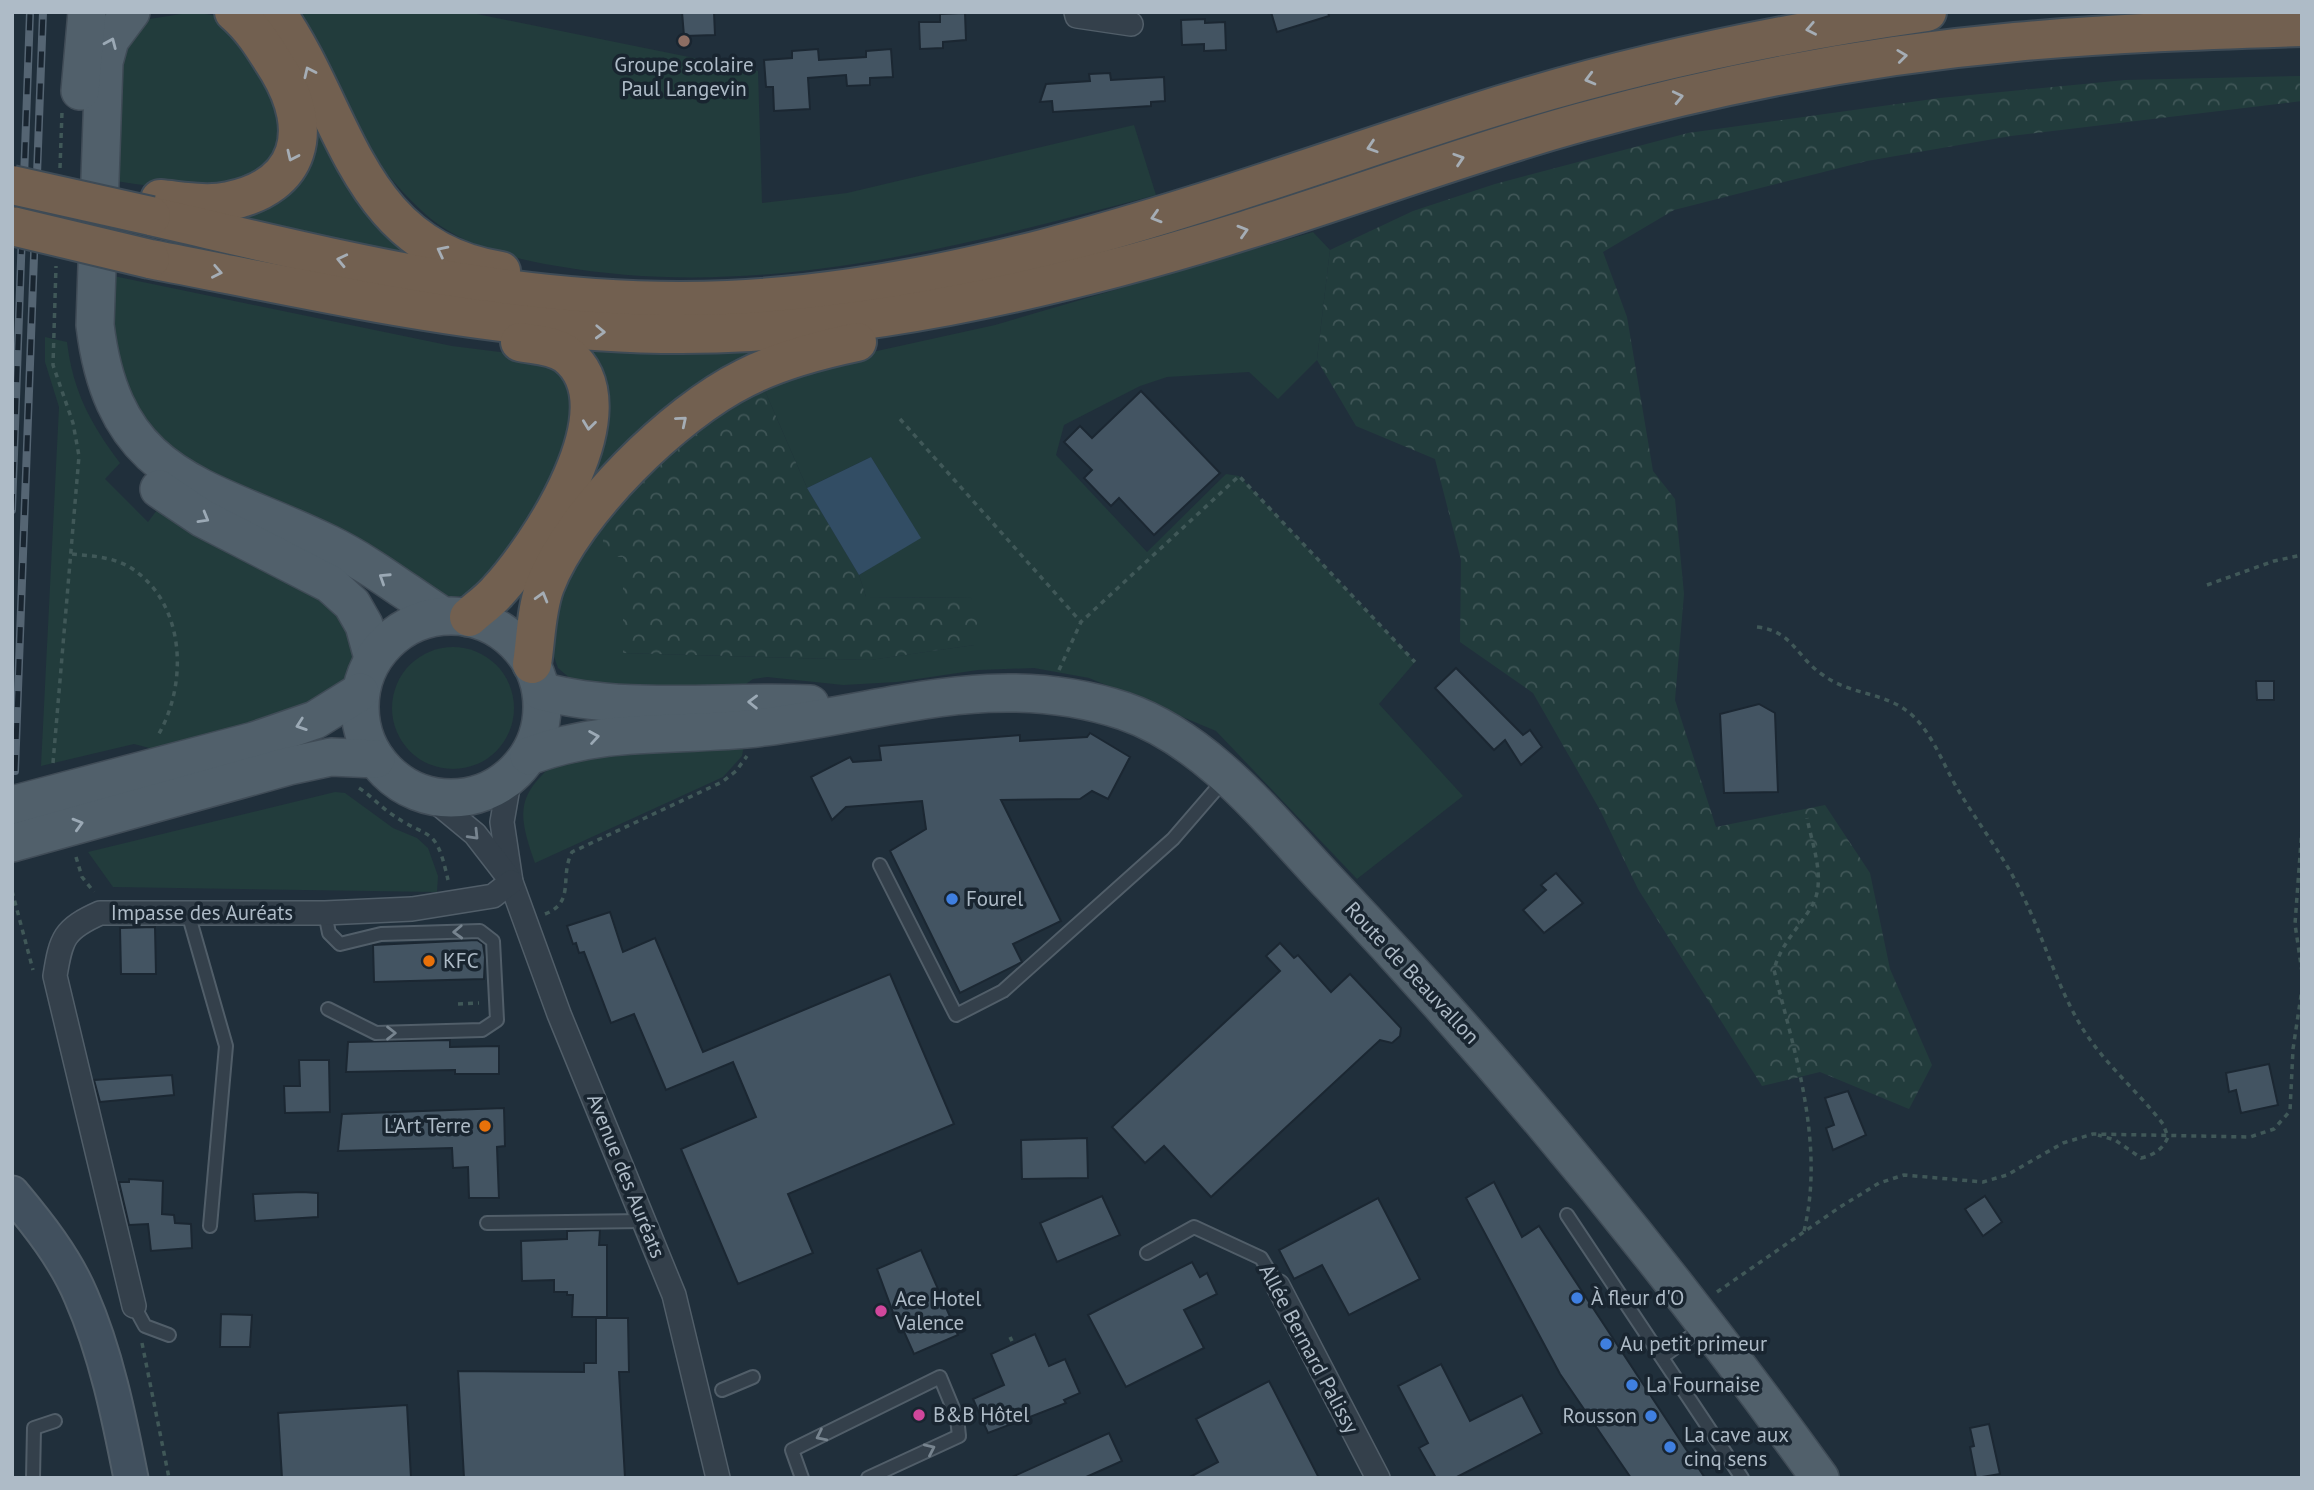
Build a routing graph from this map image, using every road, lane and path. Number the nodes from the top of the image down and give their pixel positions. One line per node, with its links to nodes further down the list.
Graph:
1 (87, 12): 24 (main road, one-way to 24)
2 (131, 12): 21 (main road, one-way to 2)
3 (234, 12): 12 (highway, one-way to 12)
4 (276, 12): 16 (highway, one-way to 4)
5 (1076, 12): 7 (street)
6 (1927, 12): 16 (highway, one-way to 16)
7 (1131, 24)
8 (2302, 27): 14 (highway, one-way to 8)
9 (62, 107): 10 (path)
10 (57, 184): 11 (highway, bridge); 12 (highway, bridge)
11 (12, 185)
12 (151, 207): 16 (highway, one-way to 12)
13 (32, 236): 15 (highway, one-way to 15, bridge); 18 (path)
14 (1131, 264): 15 (highway, one-way to 14); 26 (highway, one-way to 14)
15 (290, 286): 21 (highway, one-way to 21)
16 (725, 300)
17 (900, 419): 22 (path)
18 (72, 554): 30 (path); 32 (path)
19 (2302, 555): 20 (path)
20 (2207, 585)
21 (455, 616): 24 (main road); 26 (main road)
22 (1081, 622): 25 (path); 28 (path)
23 (1757, 627): 57 (path)
24 (373, 658): 27 (main road)
25 (1415, 662)
26 (537, 678): 29 (main road, one-way to 26); 33 (main road)
27 (360, 692): 34 (main road); 37 (main road, one-way to 37)
28 (1048, 694): 29 (main road, Route de Beauvallon); 35 (main road, Route de Beauvallon)
29 (870, 707): 33 (main road, one-way to 29)
30 (151, 743)
31 (748, 752): 48 (path)
32 (53, 763)
33 (519, 766): 36 (main road); 43 (street, Avenue des Auréats)
34 (364, 772): 36 (main road); 40 (main road, one-way to 34); 45 (path)
35 (1226, 777): 42 (lane); 67 (main road, Route de Beauvallon)
36 (429, 796): 43 (street, Avenue des Auréats, one-way to 43)
37 (12, 805)
38 (1807, 818): 63 (path)
39 (2302, 828): 49 (path)
40 (12, 843)
41 (76, 857): 44 (path)
42 (880, 865)
43 (512, 882): 45 (street, Impasse des Auréats); 48 (street, Avenue des Auréats)
44 (90, 889)
45 (452, 894): 47 (street, Impasse des Auréats)
46 (188, 913): 47 (street, Impasse des Auréats); 62 (lane); 66 (street, Impasse des Auréats)
47 (325, 913): 55 (lane, one-way to 47)
48 (525, 919): 60 (street, Avenue des Auréats)
49 (2302, 972)
50 (2302, 989): 57 (path)
51 (476, 997): 54 (path)
52 (483, 1003): 54 (path)
53 (458, 1004): 54 (path)
54 (476, 1004)
55 (328, 1009)
56 (2093, 1133): 57 (path); 57 (path); 63 (path)
57 (2168, 1137)
58 (12, 1193): 74 (main road)
59 (1567, 1215): 69 (lane)
60 (645, 1221): 61 (lane); 76 (street, Avenue des Auréats)
61 (487, 1223)
62 (210, 1226)
63 (1803, 1233): 67 (path)
64 (1147, 1253): 65 (lane, Allée Bernard Palissy)
65 (1278, 1286): 79 (street, Allée Bernard Palissy)
66 (134, 1306): 68 (lane); 75 (path)
67 (1702, 1316): 69 (lane); 81 (main road, Route de Beauvallon)
68 (169, 1335)
69 (1661, 1357): 80 (lane)
70 (753, 1377): 71 (lane)
71 (722, 1390)
72 (55, 1421): 73 (lane)
73 (33, 1478)
74 (131, 1478)
75 (169, 1478)
76 (718, 1478)
77 (802, 1478): 78 (lane, one-way to 77)
78 (868, 1478)
79 (1378, 1478)
80 (1742, 1478)
81 (1821, 1478)

